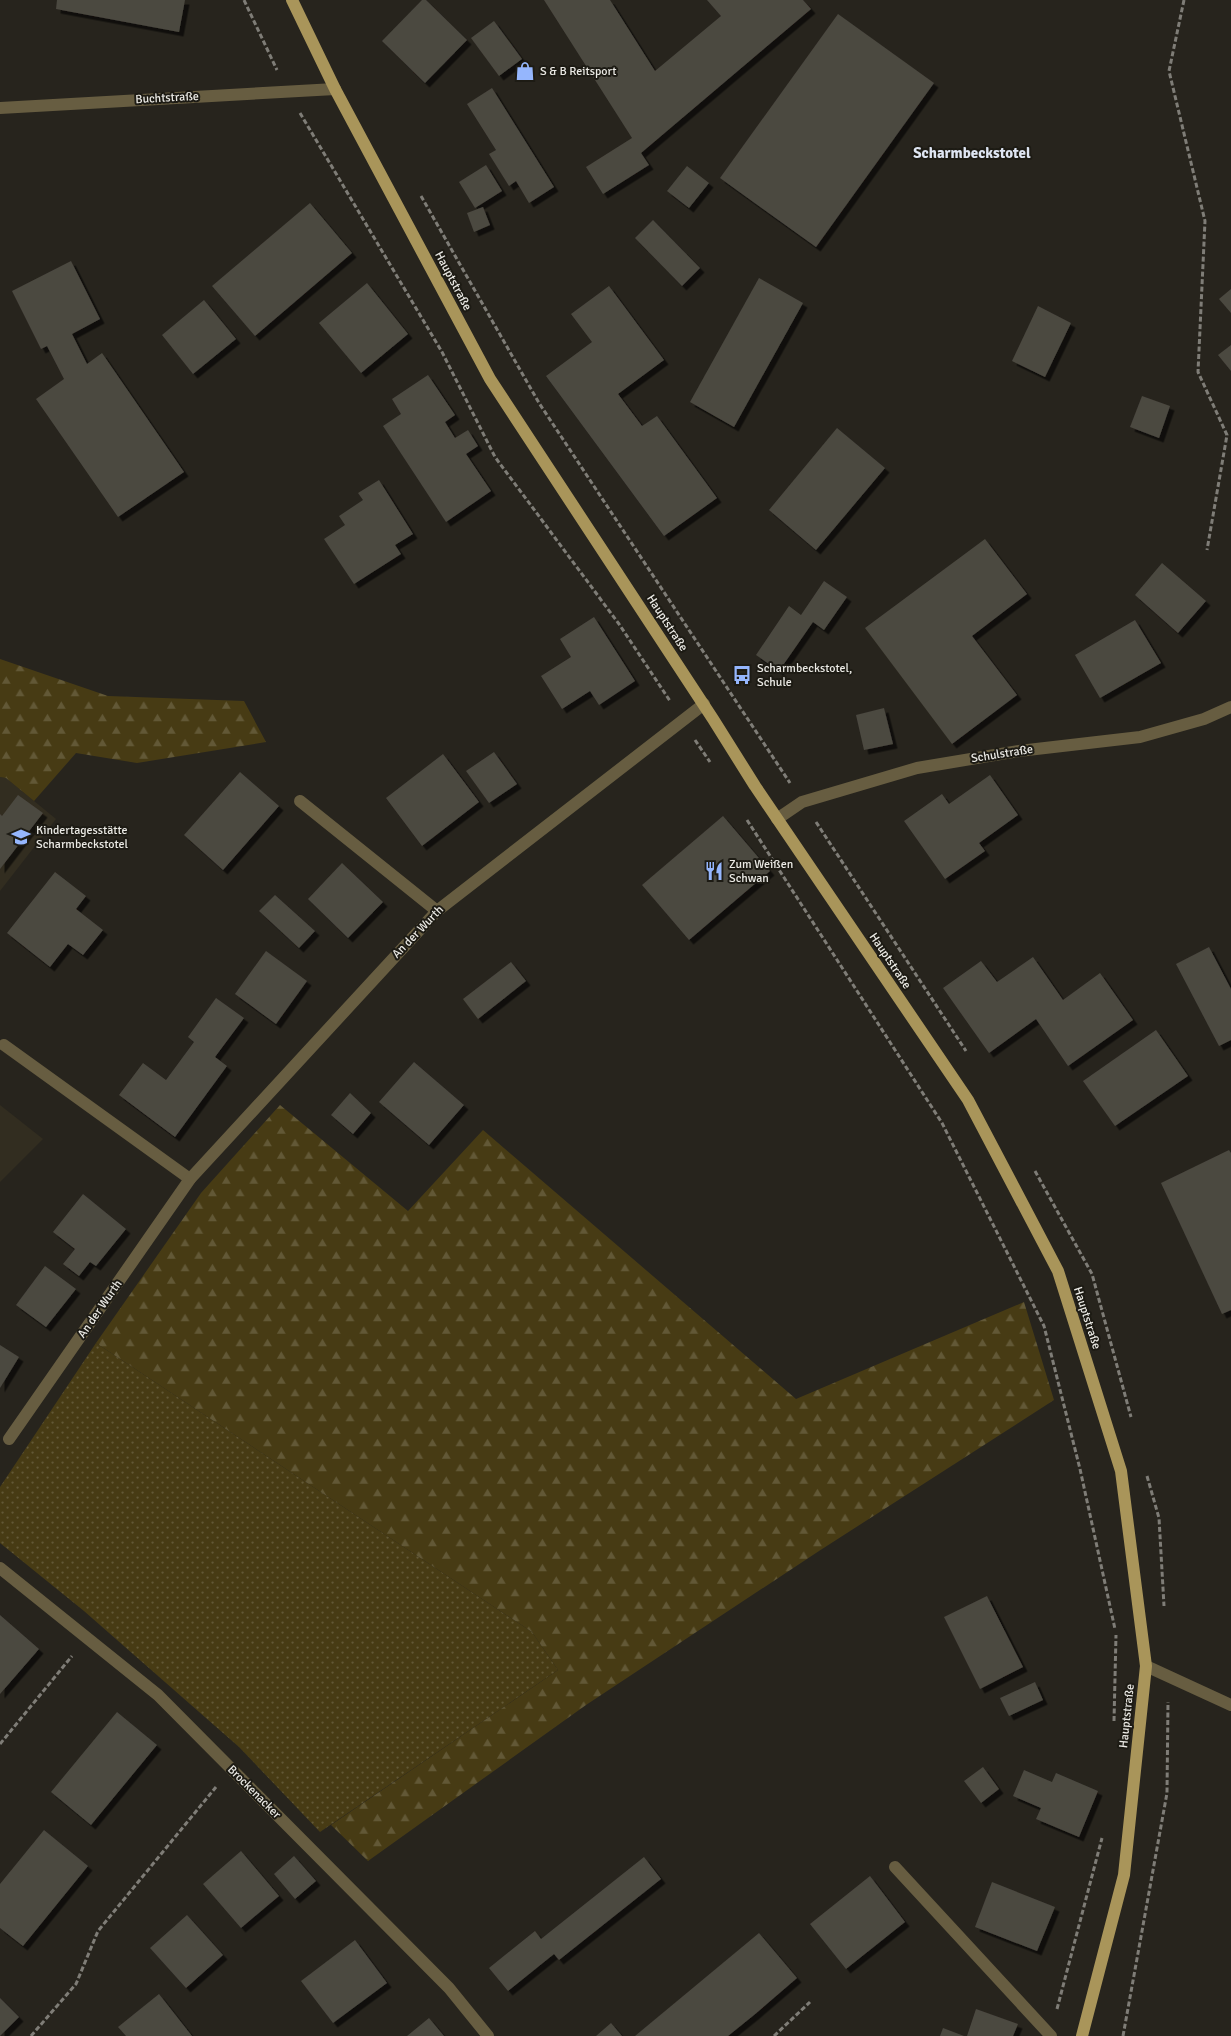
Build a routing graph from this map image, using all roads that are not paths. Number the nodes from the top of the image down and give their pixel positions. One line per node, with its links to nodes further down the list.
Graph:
1 (292, 0): 2 (main road, Hauptstraße)
2 (335, 89): 3 (street, Buchtstraße); 4 (main road, Hauptstraße)
3 (0, 108)
4 (704, 704): 7 (main road, Hauptstraße); 8 (street, An der Wurth)
5 (1231, 707): 7 (street, Schulstraße)
6 (300, 801): 8 (street)
7 (777, 819): 13 (main road, Hauptstraße)
8 (437, 911): 10 (street, An der Wurth)
9 (4, 1045): 10 (street)
10 (190, 1179): 11 (street, An der Wurth)
11 (9, 1439)
12 (0, 1568): 16 (street, Brockenacker)
13 (1146, 1666): 14 (street); 18 (main road, Hauptstraße)
14 (1231, 1705)
15 (895, 1867): 17 (street)
16 (488, 2036)
17 (1050, 2036)
18 (1082, 2036)

